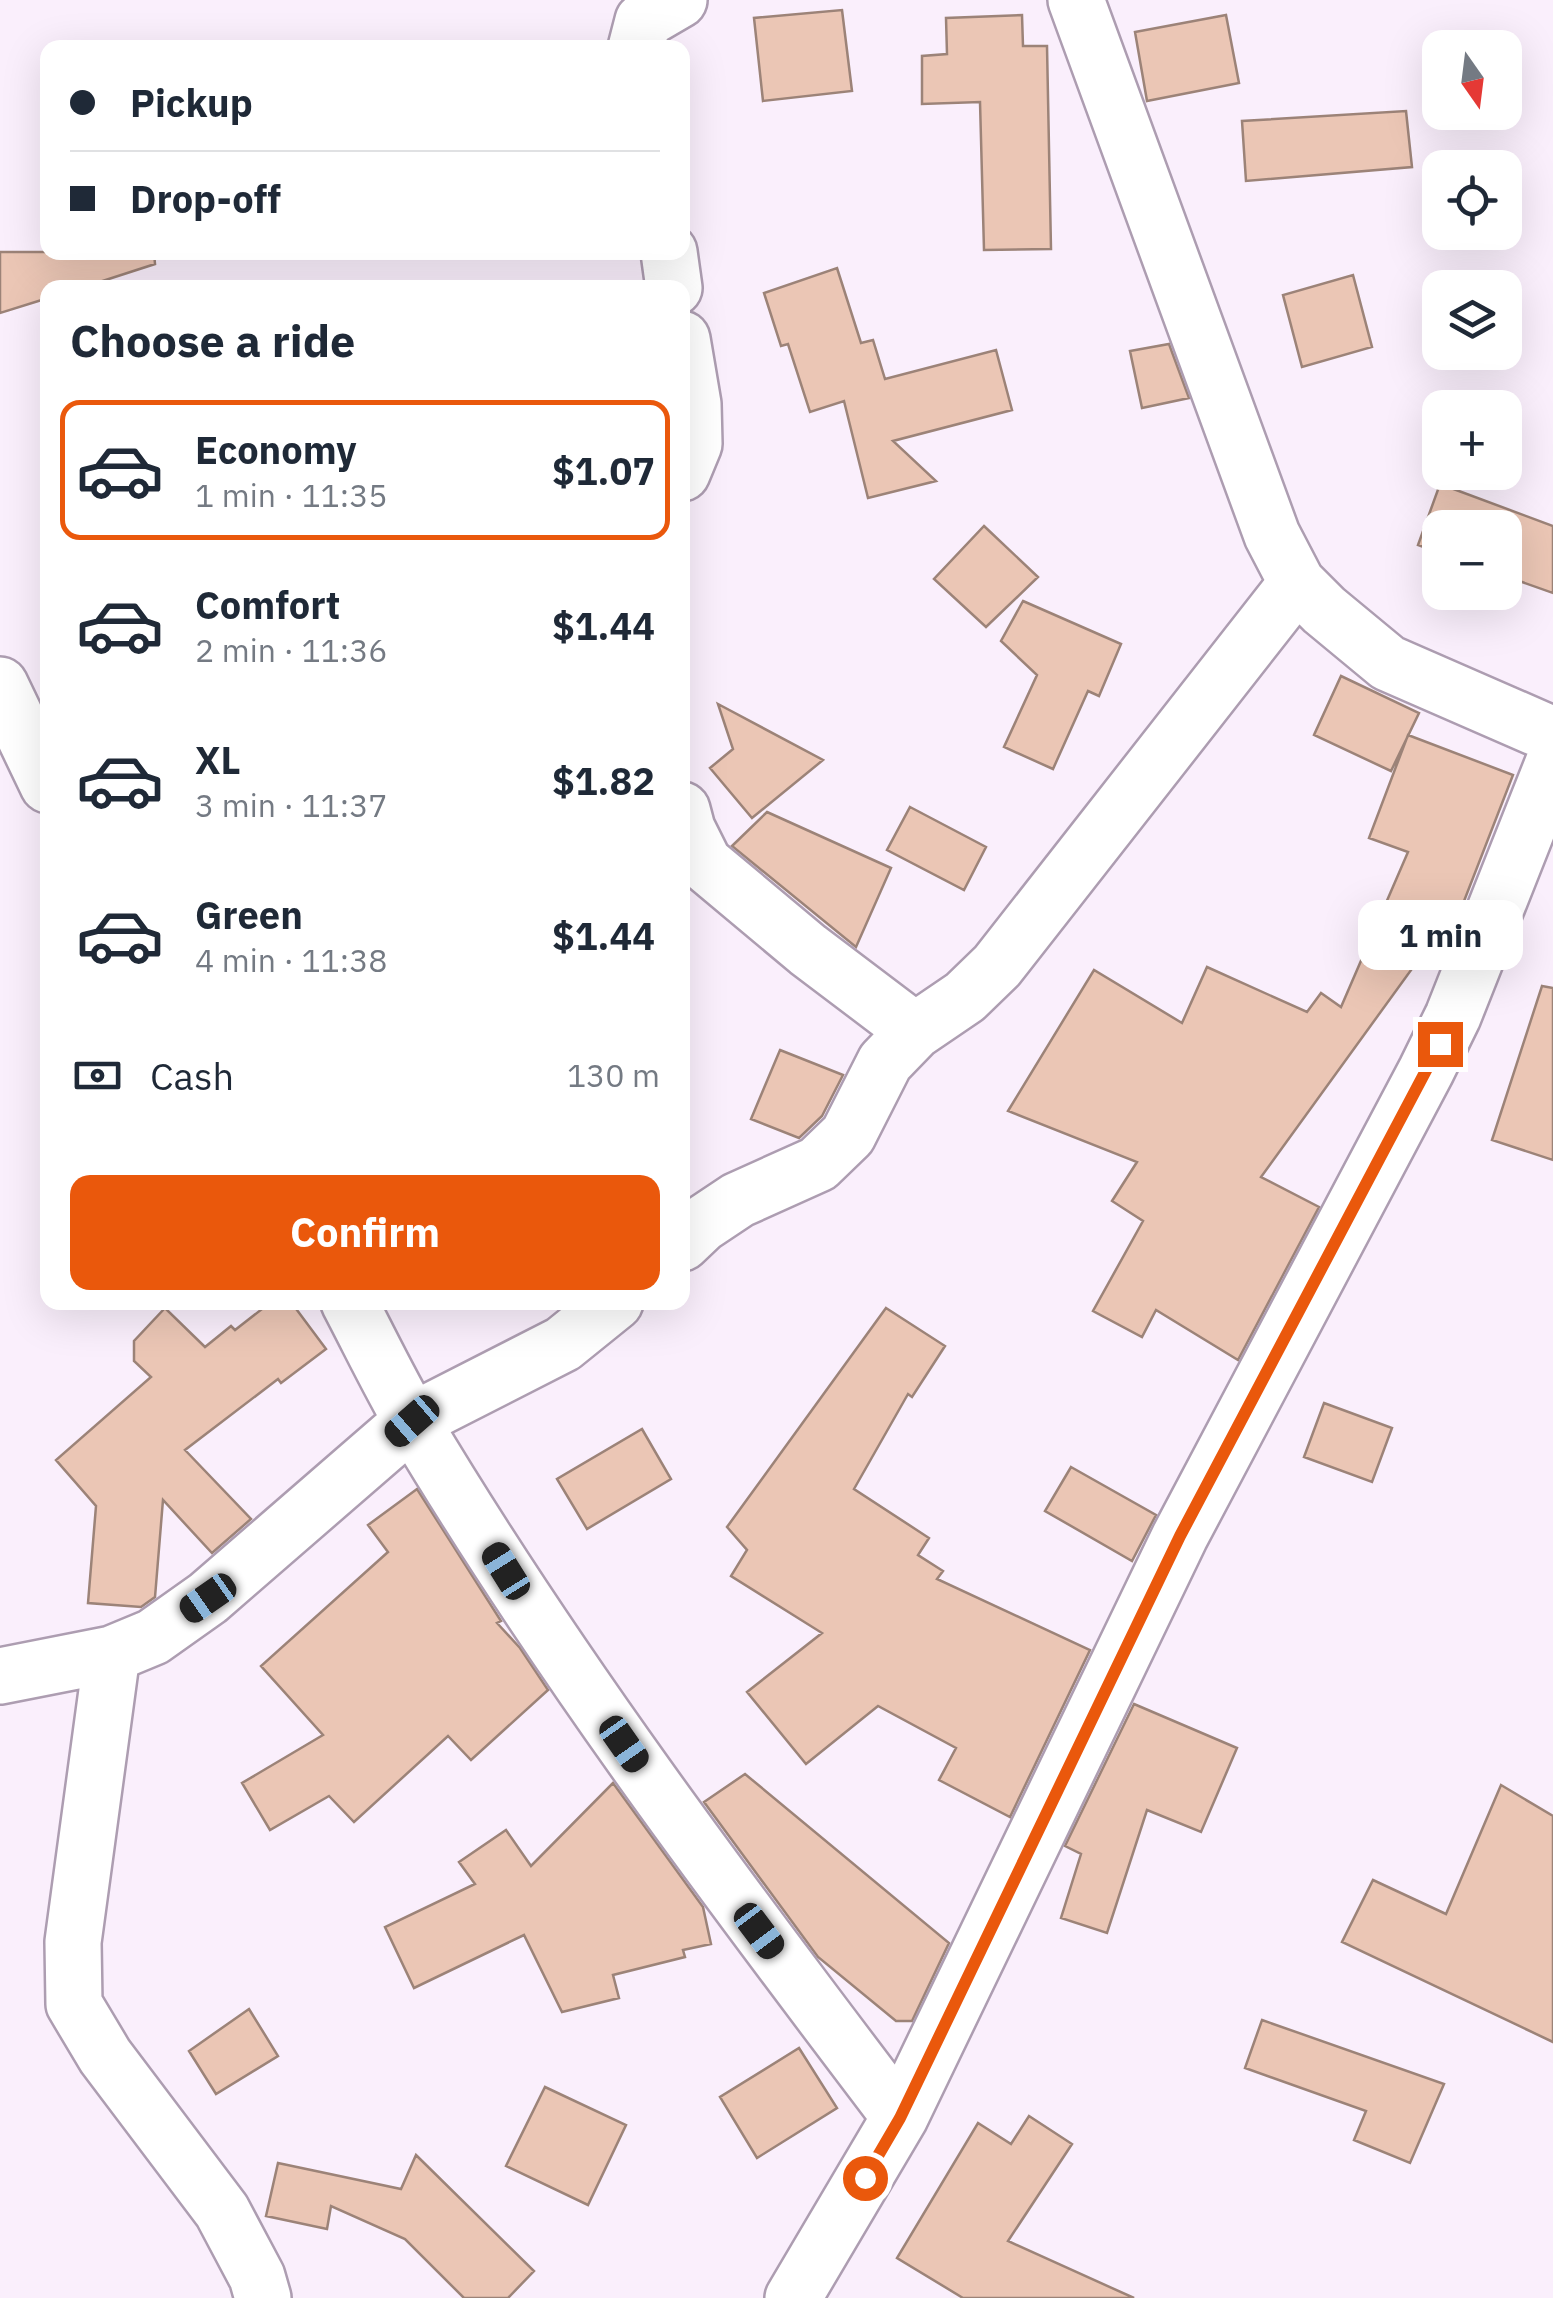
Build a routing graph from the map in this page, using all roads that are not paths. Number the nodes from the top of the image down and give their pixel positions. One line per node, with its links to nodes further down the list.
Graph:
1 (679, 0): 3 (street)
2 (1076, 0): 6 (street)
3 (638, 40)
4 (690, 386): 5 (street)
5 (690, 454)
6 (1297, 583): 8 (street); 12 (street)
7 (0, 685): 10 (street)
8 (1553, 736)
9 (1553, 764): 19 (street)
10 (40, 768)
11 (690, 836): 12 (street)
12 (915, 1031): 13 (street)
13 (690, 1235)
14 (353, 1310): 16 (street)
15 (605, 1310): 16 (street)
16 (412, 1421): 17 (street); 19 (street)
17 (112, 1654): 18 (street); 20 (street)
18 (0, 1676)
19 (900, 2118): 21 (street)
20 (263, 2298)
21 (793, 2298)

